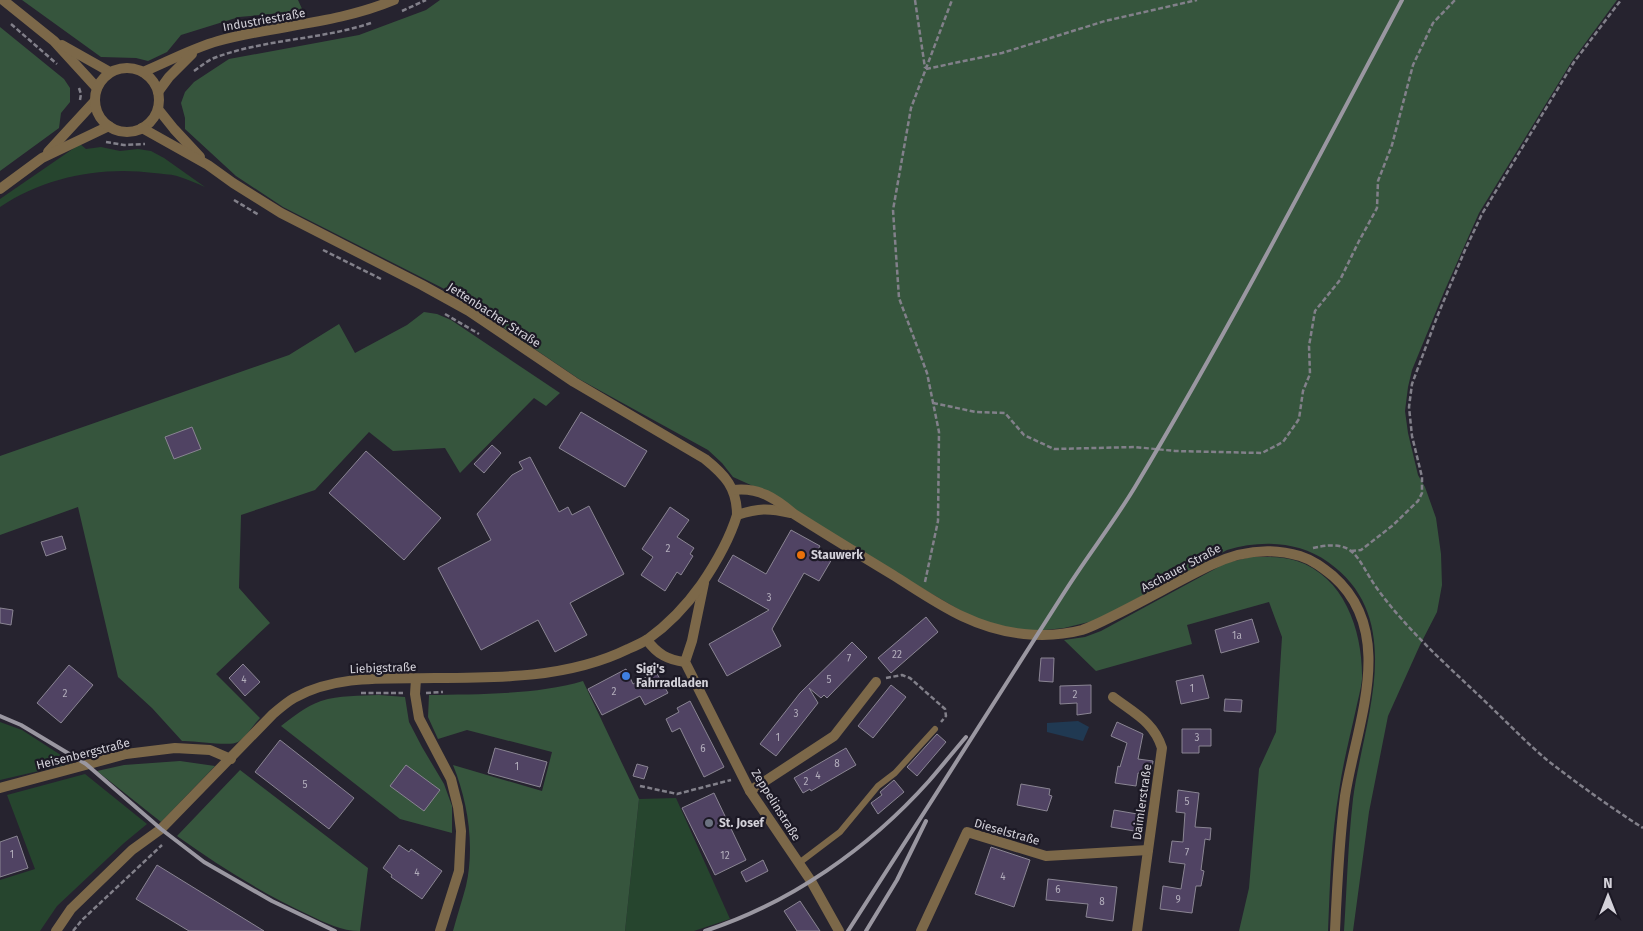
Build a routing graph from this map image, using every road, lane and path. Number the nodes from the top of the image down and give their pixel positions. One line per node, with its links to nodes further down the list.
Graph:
1 (3, 0): 12 (street)
2 (394, 0): 13 (street, Industriestraße)
3 (426, 0): 9 (path)
4 (915, 0): 15 (path)
5 (952, 0): 15 (path)
6 (1197, 0): 15 (path)
7 (1455, 0): 38 (path)
8 (1621, 0): 42 (path)
9 (398, 13)
10 (7, 21): 14 (path)
11 (375, 21): 18 (path)
12 (54, 41): 16 (street); 20 (street)
13 (197, 50): 17 (street, Industriestraße); 21 (street, Industriestraße)
14 (59, 66)
15 (926, 69): 38 (path)
16 (110, 72): 17 (street); 20 (street)
17 (143, 72): 21 (street)
18 (192, 72)
19 (79, 86): 24 (path)
20 (97, 88): 22 (street)
21 (158, 92): 23 (street)
22 (94, 101): 24 (street); 25 (street)
23 (158, 109): 26 (street); 30 (street, Jettenbacher Straße)
24 (76, 123): 29 (street)
25 (109, 126): 26 (street); 29 (street)
26 (142, 128): 27 (street, Jettenbacher Straße)
27 (163, 140): 28 (path); 30 (street, Jettenbacher Straße)
28 (104, 142)
29 (42, 158): 31 (street)
30 (208, 165): 39 (street, Jettenbacher Straße)
31 (0, 189)
32 (228, 196): 33 (path)
33 (267, 220)
34 (319, 248): 35 (path)
35 (389, 283)
36 (438, 310): 37 (path)
37 (486, 339)
38 (933, 403): 45 (path)
39 (733, 490): 40 (street, Aschauer Straße); 41 (street, Jettenbacher Straße)
40 (794, 514): 41 (street, Aschauer Straße); 45 (street, Aschauer Straße)
41 (737, 515): 44 (street, Liebigstraße)
42 (1351, 550): 43 (path); 60 (path)
43 (1298, 555): 45 (street, Aschauer Straße); 70 (street, Aschauer Straße)
44 (705, 579): 46 (street, Liebigstraße); 47 (street)
45 (922, 593)
46 (647, 640): 47 (street); 48 (street, Liebigstraße)
47 (685, 662): 56 (street, Zeppelinstraße)
48 (416, 679): 52 (street); 55 (street, Liebigstraße)
49 (876, 682): 54 (path); 59 (street)
50 (451, 691): 52 (path)
51 (356, 693): 52 (path)
52 (415, 694): 66 (street)
53 (1113, 697): 62 (street, Daimlerstraße)
54 (935, 729): 63 (lane)
55 (231, 759): 58 (street, Heisenbergstraße); 64 (street, Liebigstraße)
56 (743, 777): 57 (path); 59 (street, Zeppelinstraße)
57 (640, 786)
58 (0, 788)
59 (750, 791): 63 (street, Zeppelinstraße)
60 (1643, 828)
61 (164, 843): 65 (path)
62 (1148, 850): 68 (street, Dieselstraße); 69 (street, Daimlerstraße)
63 (799, 863): 67 (street, Zeppelinstraße)
64 (56, 931)
65 (73, 931)
66 (440, 931)
67 (839, 931)
68 (921, 931)
69 (1137, 931)
70 (1335, 931)

